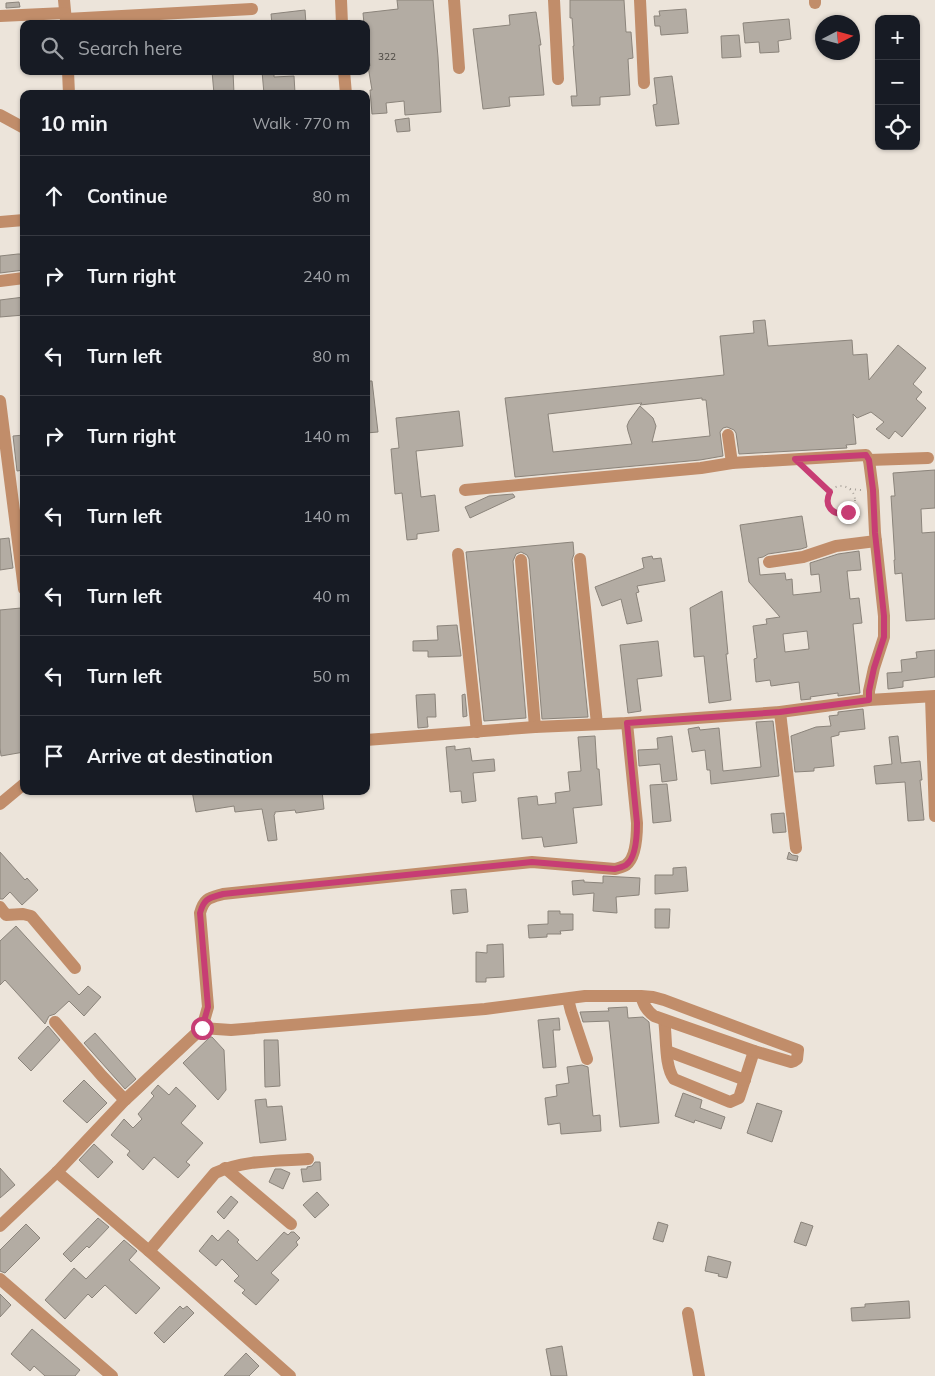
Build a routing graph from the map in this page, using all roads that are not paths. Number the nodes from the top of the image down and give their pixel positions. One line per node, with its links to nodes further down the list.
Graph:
1 (341, 0): 8 (street)
2 (454, 0): 9 (street)
3 (554, 0): 12 (street)
4 (640, 0): 13 (street)
5 (252, 8): 6 (street)
6 (65, 14): 7 (street)
7 (0, 16)
8 (342, 20)
9 (458, 68)
10 (68, 75): 14 (street)
11 (344, 75): 15 (street)
12 (558, 79)
13 (644, 83)
14 (69, 90)
15 (346, 90)
16 (0, 115): 17 (street)
17 (20, 126)
18 (20, 220): 19 (street)
19 (0, 222)
20 (20, 278): 21 (street)
21 (0, 281)
22 (0, 401): 30 (street)
23 (728, 435): 26 (street)
24 (928, 458): 25 (street)
25 (869, 460): 26 (street); 28 (street)
26 (732, 463): 27 (street)
27 (465, 490)
28 (876, 541): 33 (street); 35 (street)
29 (458, 554): 40 (street)
30 (20, 558)
31 (580, 559): 38 (street)
32 (520, 560): 39 (street)
33 (769, 562)
34 (933, 696): 35 (street); 44 (street)
35 (869, 700): 36 (street)
36 (780, 712): 37 (street); 45 (street)
37 (627, 723): 38 (street); 52 (street)
38 (597, 724): 39 (street)
39 (535, 727): 40 (street)
40 (477, 732): 41 (street)
41 (370, 740)
42 (20, 787): 43 (street)
43 (0, 804)
44 (935, 816)
45 (796, 848)
46 (2, 914): 47 (street)
47 (74, 968)
48 (641, 996): 49 (street); 50 (street); 54 (street)
49 (568, 998): 52 (street); 55 (street)
50 (664, 1020): 53 (street); 54 (street)
51 (55, 1022): 57 (street)
52 (202, 1028): 57 (street)
53 (667, 1051): 56 (street); 56 (street)
54 (754, 1051): 56 (street)
55 (587, 1059)
56 (745, 1080)
57 (125, 1100): 60 (street)
58 (308, 1159): 59 (street)
59 (225, 1168): 61 (street); 63 (street)
60 (57, 1172): 62 (street); 63 (street)
61 (291, 1224)
62 (0, 1226)
63 (149, 1251): 67 (street)
64 (0, 1278): 66 (street)
65 (688, 1313): 68 (street)
66 (112, 1376)
67 (290, 1376)
68 (700, 1376)

